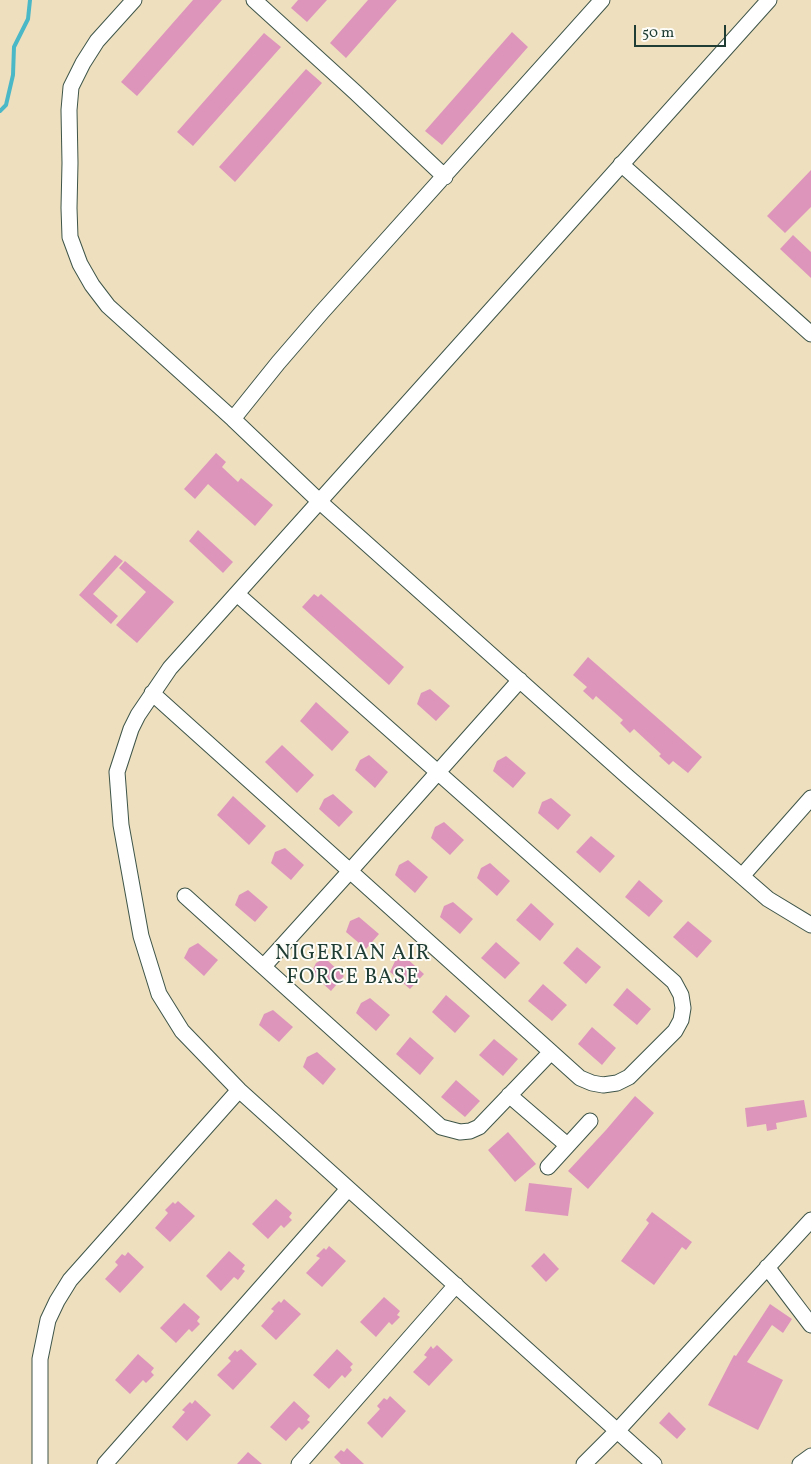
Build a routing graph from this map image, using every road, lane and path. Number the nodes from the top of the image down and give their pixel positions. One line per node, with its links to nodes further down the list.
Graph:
1 (134, 0): 8 (street)
2 (254, 0): 6 (street)
3 (602, 0): 6 (street)
4 (769, 0): 5 (street)
5 (621, 164): 7 (street); 9 (street)
6 (444, 177): 8 (street)
7 (811, 334)
8 (233, 419): 9 (street)
9 (320, 502): 10 (street); 11 (street)
10 (237, 594): 12 (street); 13 (street)
11 (520, 680): 13 (street); 16 (street)
12 (152, 693): 15 (street); 21 (street)
13 (438, 773): 15 (street); 20 (street)
14 (811, 798): 16 (street)
15 (350, 871): 19 (street); 20 (street)
16 (742, 876): 18 (street)
17 (186, 896): 19 (street)
18 (811, 926)
19 (264, 966): 22 (street)
20 (551, 1052): 22 (street)
21 (239, 1090): 26 (street); 33 (street)
22 (509, 1095): 24 (street)
23 (590, 1121): 24 (street)
24 (567, 1145): 25 (street)
25 (548, 1167)
26 (348, 1188): 29 (street); 34 (street)
27 (811, 1220): 28 (street)
28 (767, 1268): 30 (street); 31 (street)
29 (456, 1285): 31 (street); 35 (street)
30 (811, 1325)
31 (618, 1430): 36 (street); 37 (street)
32 (811, 1456): 38 (street)
33 (40, 1464)
34 (105, 1464)
35 (299, 1464)
36 (584, 1464)
37 (654, 1464)
38 (800, 1464)

